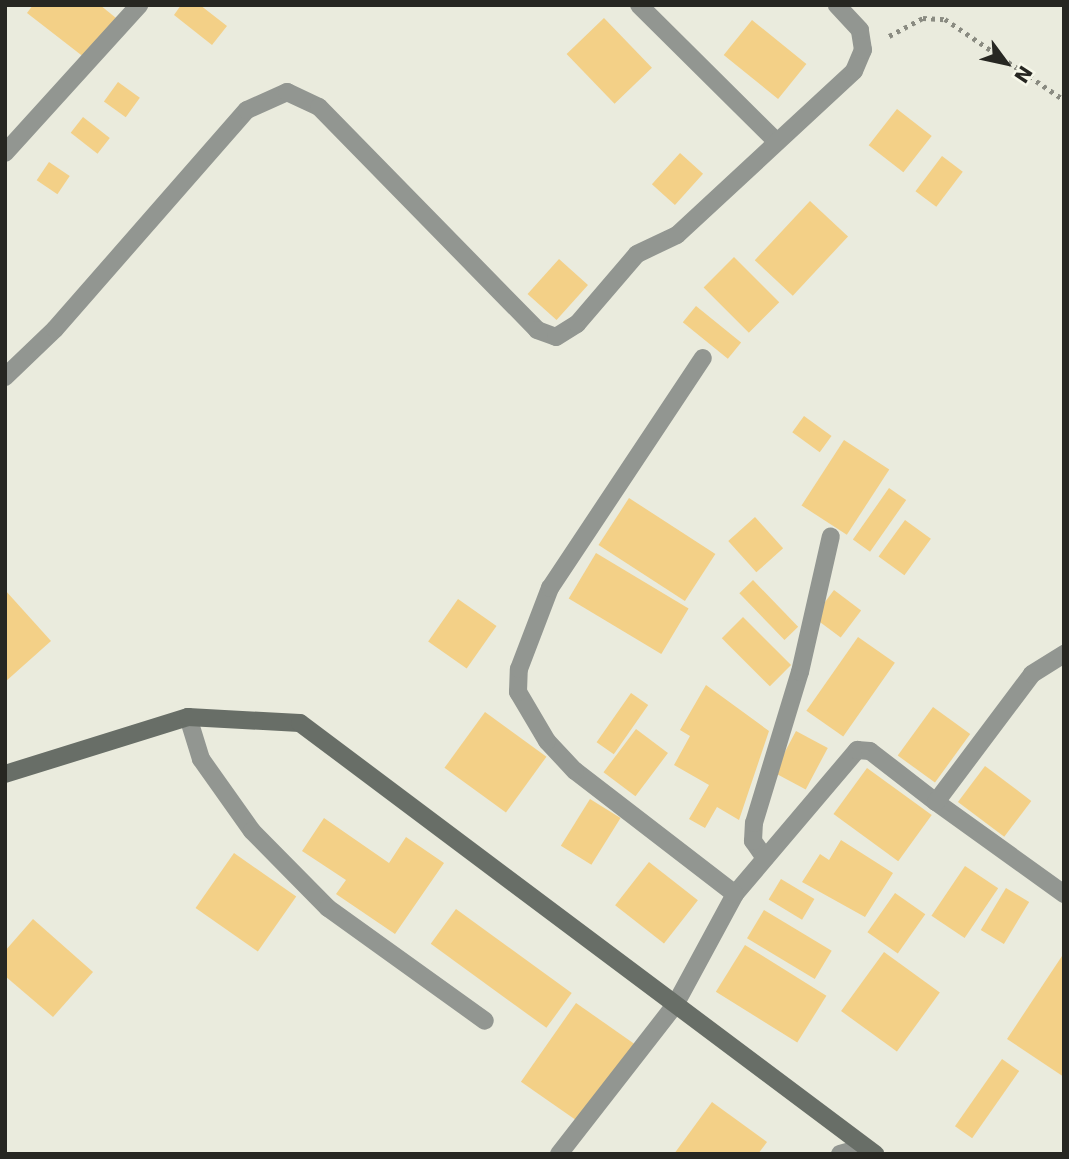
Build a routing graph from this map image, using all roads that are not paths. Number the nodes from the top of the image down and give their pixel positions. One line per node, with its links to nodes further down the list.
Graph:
1 (139, 5): 5 (street)
2 (639, 5): 4 (street)
3 (837, 5): 4 (street)
4 (778, 142): 7 (street)
5 (5, 153)
6 (703, 358): 14 (street)
7 (5, 377)
8 (831, 536): 13 (street)
9 (1064, 654): 12 (street)
10 (188, 717): 11 (main road); 16 (main road); 17 (street)
11 (5, 774)
12 (936, 802): 13 (street); 15 (street)
13 (765, 858): 14 (street)
14 (735, 894): 16 (street)
15 (1064, 894)
16 (675, 1005): 18 (main road); 19 (street)
17 (485, 1021)
18 (870, 1150): 20 (street)
19 (559, 1154)
20 (840, 1154)

